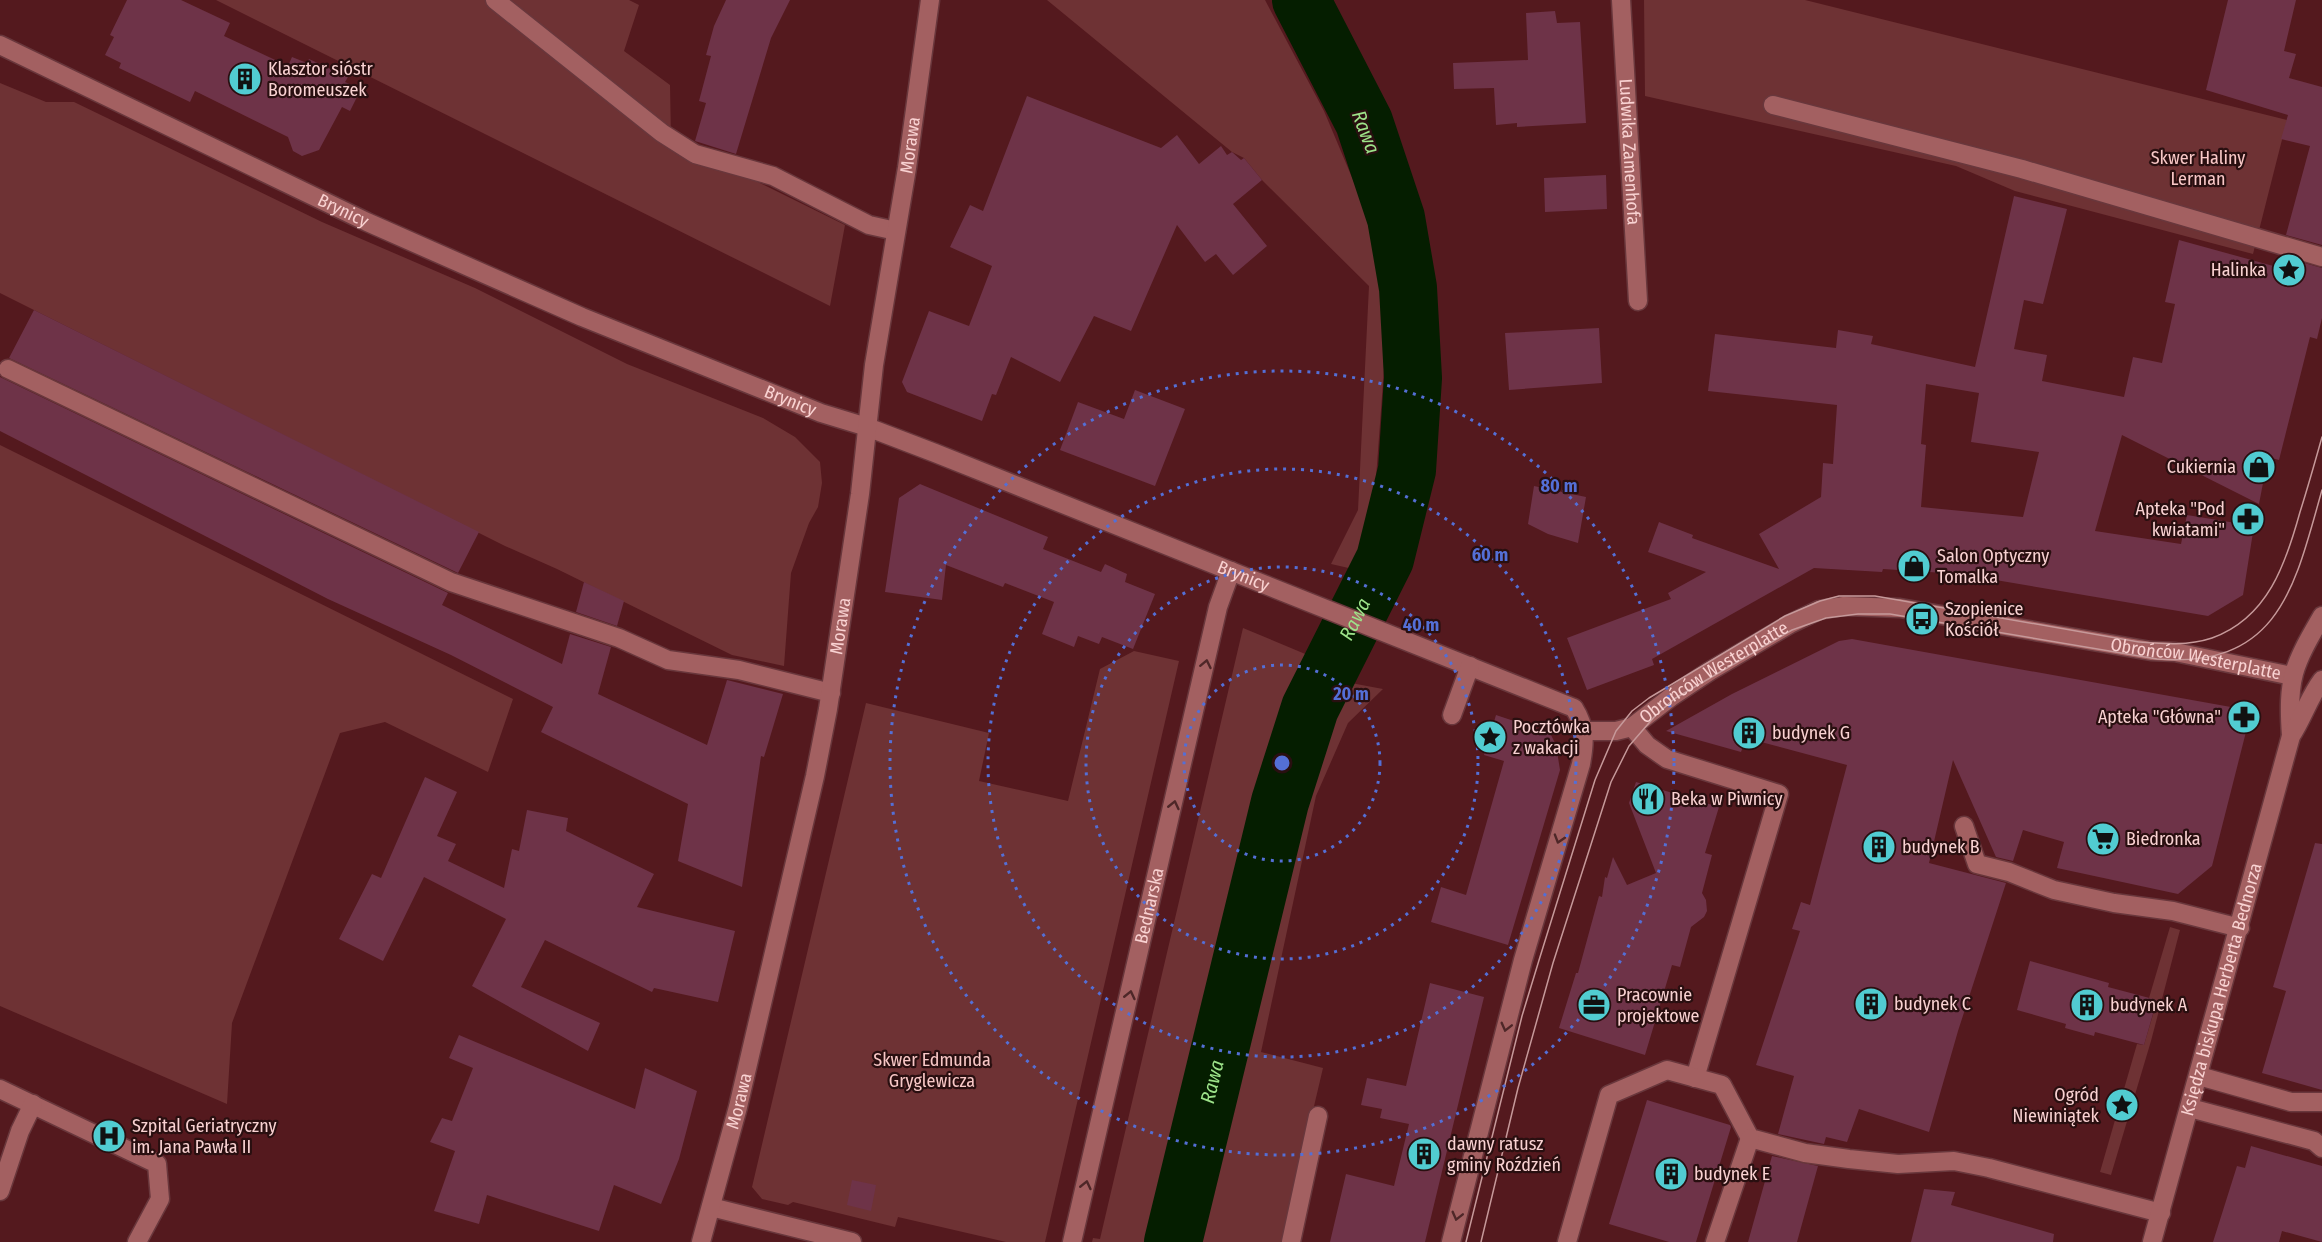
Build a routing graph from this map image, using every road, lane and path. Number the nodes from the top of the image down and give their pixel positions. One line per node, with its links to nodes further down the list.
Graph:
1 (495, 0): 6 (street)
2 (930, 0): 6 (street, Morawa)
3 (1621, 0): 8 (street, Ludwika Zamenhofa)
4 (0, 45): 10 (street, Brynicy)
5 (1773, 105): 7 (street)
6 (896, 231): 10 (street, Morawa)
7 (2322, 257)
8 (1638, 301)
9 (8, 369): 16 (street)
10 (867, 427): 11 (street, Brynicy); 16 (street, Morawa)
11 (1231, 571): 13 (street, Brynicy); 38 (street, Bednarska, one-way to 11)
12 (2322, 616): 14 (street, Księdza biskupa Herberta Bednorza)
13 (1470, 666): 17 (street); 19 (street, Brynicy)
14 (2292, 676): 18 (street, Obrońców Westerplatte); 20 (street, Księdza biskupa Herberta Bednorza)
15 (2322, 680): 20 (street, Księdza biskupa Herberta Bednorza)
16 (831, 693): 33 (street, Morawa)
17 (1452, 716)
18 (1632, 727): 19 (street, Obrońców Westerplatte); 24 (street)
19 (1585, 731): 40 (street, one-way to 40)
20 (2291, 736): 22 (street, Księdza biskupa Herberta Bednorza)
21 (1964, 826): 22 (street)
22 (2240, 928): 23 (street, Księdza biskupa Herberta Bednorza)
23 (2199, 1076): 26 (street); 28 (street, Księdza biskupa Herberta Bednorza)
24 (1695, 1078): 30 (street); 41 (street)
25 (0, 1089): 27 (street)
26 (2322, 1102)
27 (33, 1104): 32 (street); 35 (street)
28 (2190, 1108): 31 (street); 34 (street, Księdza biskupa Herberta Bednorza)
29 (1318, 1116): 39 (street)
30 (1750, 1138): 34 (street); 42 (street)
31 (2322, 1148)
32 (0, 1191)
33 (711, 1207): 36 (street, Morawa); 37 (street)
34 (2161, 1212): 43 (street, Księdza biskupa Herberta Bednorza)
35 (137, 1242)
36 (701, 1242)
37 (852, 1242)
38 (1072, 1242)
39 (1291, 1242)
40 (1451, 1242)
41 (1567, 1242)
42 (1715, 1242)
43 (2152, 1242)

